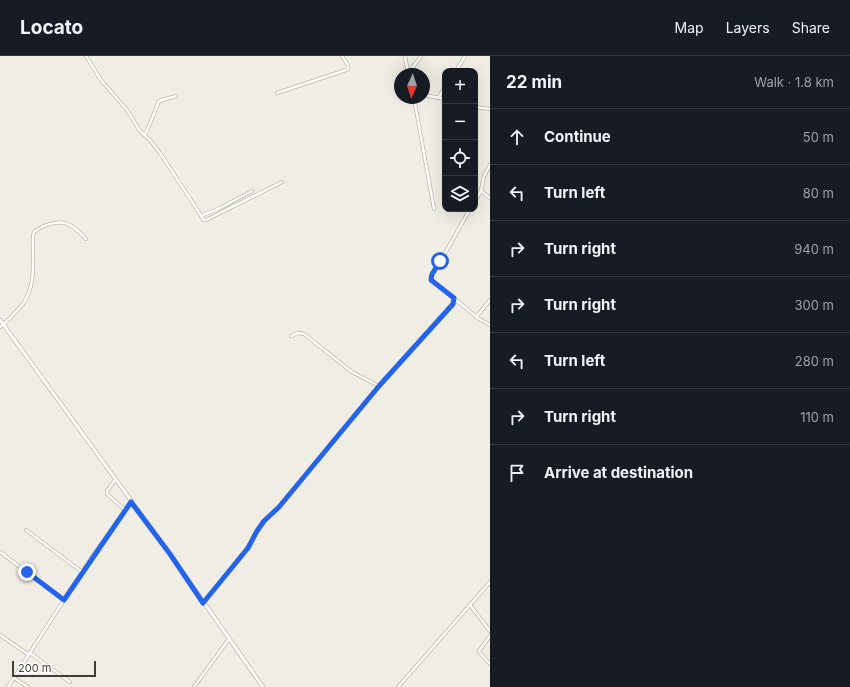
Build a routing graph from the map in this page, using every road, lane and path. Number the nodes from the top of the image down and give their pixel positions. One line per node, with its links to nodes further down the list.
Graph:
1 (86, 56): 18 (street)
2 (342, 56): 9 (street)
3 (405, 56): 6 (street)
4 (420, 56): 7 (street)
5 (465, 56): 8 (street)
6 (407, 68)
7 (412, 68)
8 (458, 68)
9 (277, 93)
10 (442, 93): 13 (street)
11 (176, 96): 18 (street)
12 (430, 96): 13 (street)
13 (439, 98): 14 (street)
14 (442, 98)
15 (415, 104): 25 (street)
16 (478, 107): 17 (street)
17 (490, 109)
18 (145, 134): 27 (street)
19 (490, 165): 22 (street)
20 (282, 182): 27 (street)
21 (252, 190): 27 (street)
22 (481, 191): 23 (street); 24 (street)
23 (478, 196)
24 (490, 198)
25 (433, 207)
26 (468, 212): 29 (street)
27 (201, 216)
28 (86, 239): 36 (street)
29 (454, 298): 31 (street); 32 (street)
30 (490, 300): 33 (street)
31 (459, 302): 32 (street); 33 (street)
32 (453, 304): 38 (street)
33 (477, 316): 35 (street)
34 (0, 320): 36 (street)
35 (490, 325)
36 (2, 326): 39 (street)
37 (291, 336): 38 (street)
38 (379, 386): 47 (street)
39 (115, 480): 40 (street); 41 (street)
40 (131, 502): 41 (street); 47 (street)
41 (125, 510): 44 (street)
42 (26, 530): 44 (street)
43 (0, 552): 46 (street)
44 (82, 572): 46 (street)
45 (490, 582): 48 (street)
46 (64, 600): 53 (street)
47 (203, 603): 52 (street)
48 (470, 605): 49 (street); 61 (street)
49 (490, 631)
50 (0, 635): 53 (street)
51 (490, 636): 54 (street)
52 (229, 639): 59 (street); 60 (street)
53 (29, 654): 55 (street); 56 (street)
54 (490, 664)
55 (14, 678): 57 (street); 58 (street)
56 (70, 682)
57 (8, 687)
58 (28, 687)
59 (194, 687)
60 (263, 687)
61 (398, 687)

